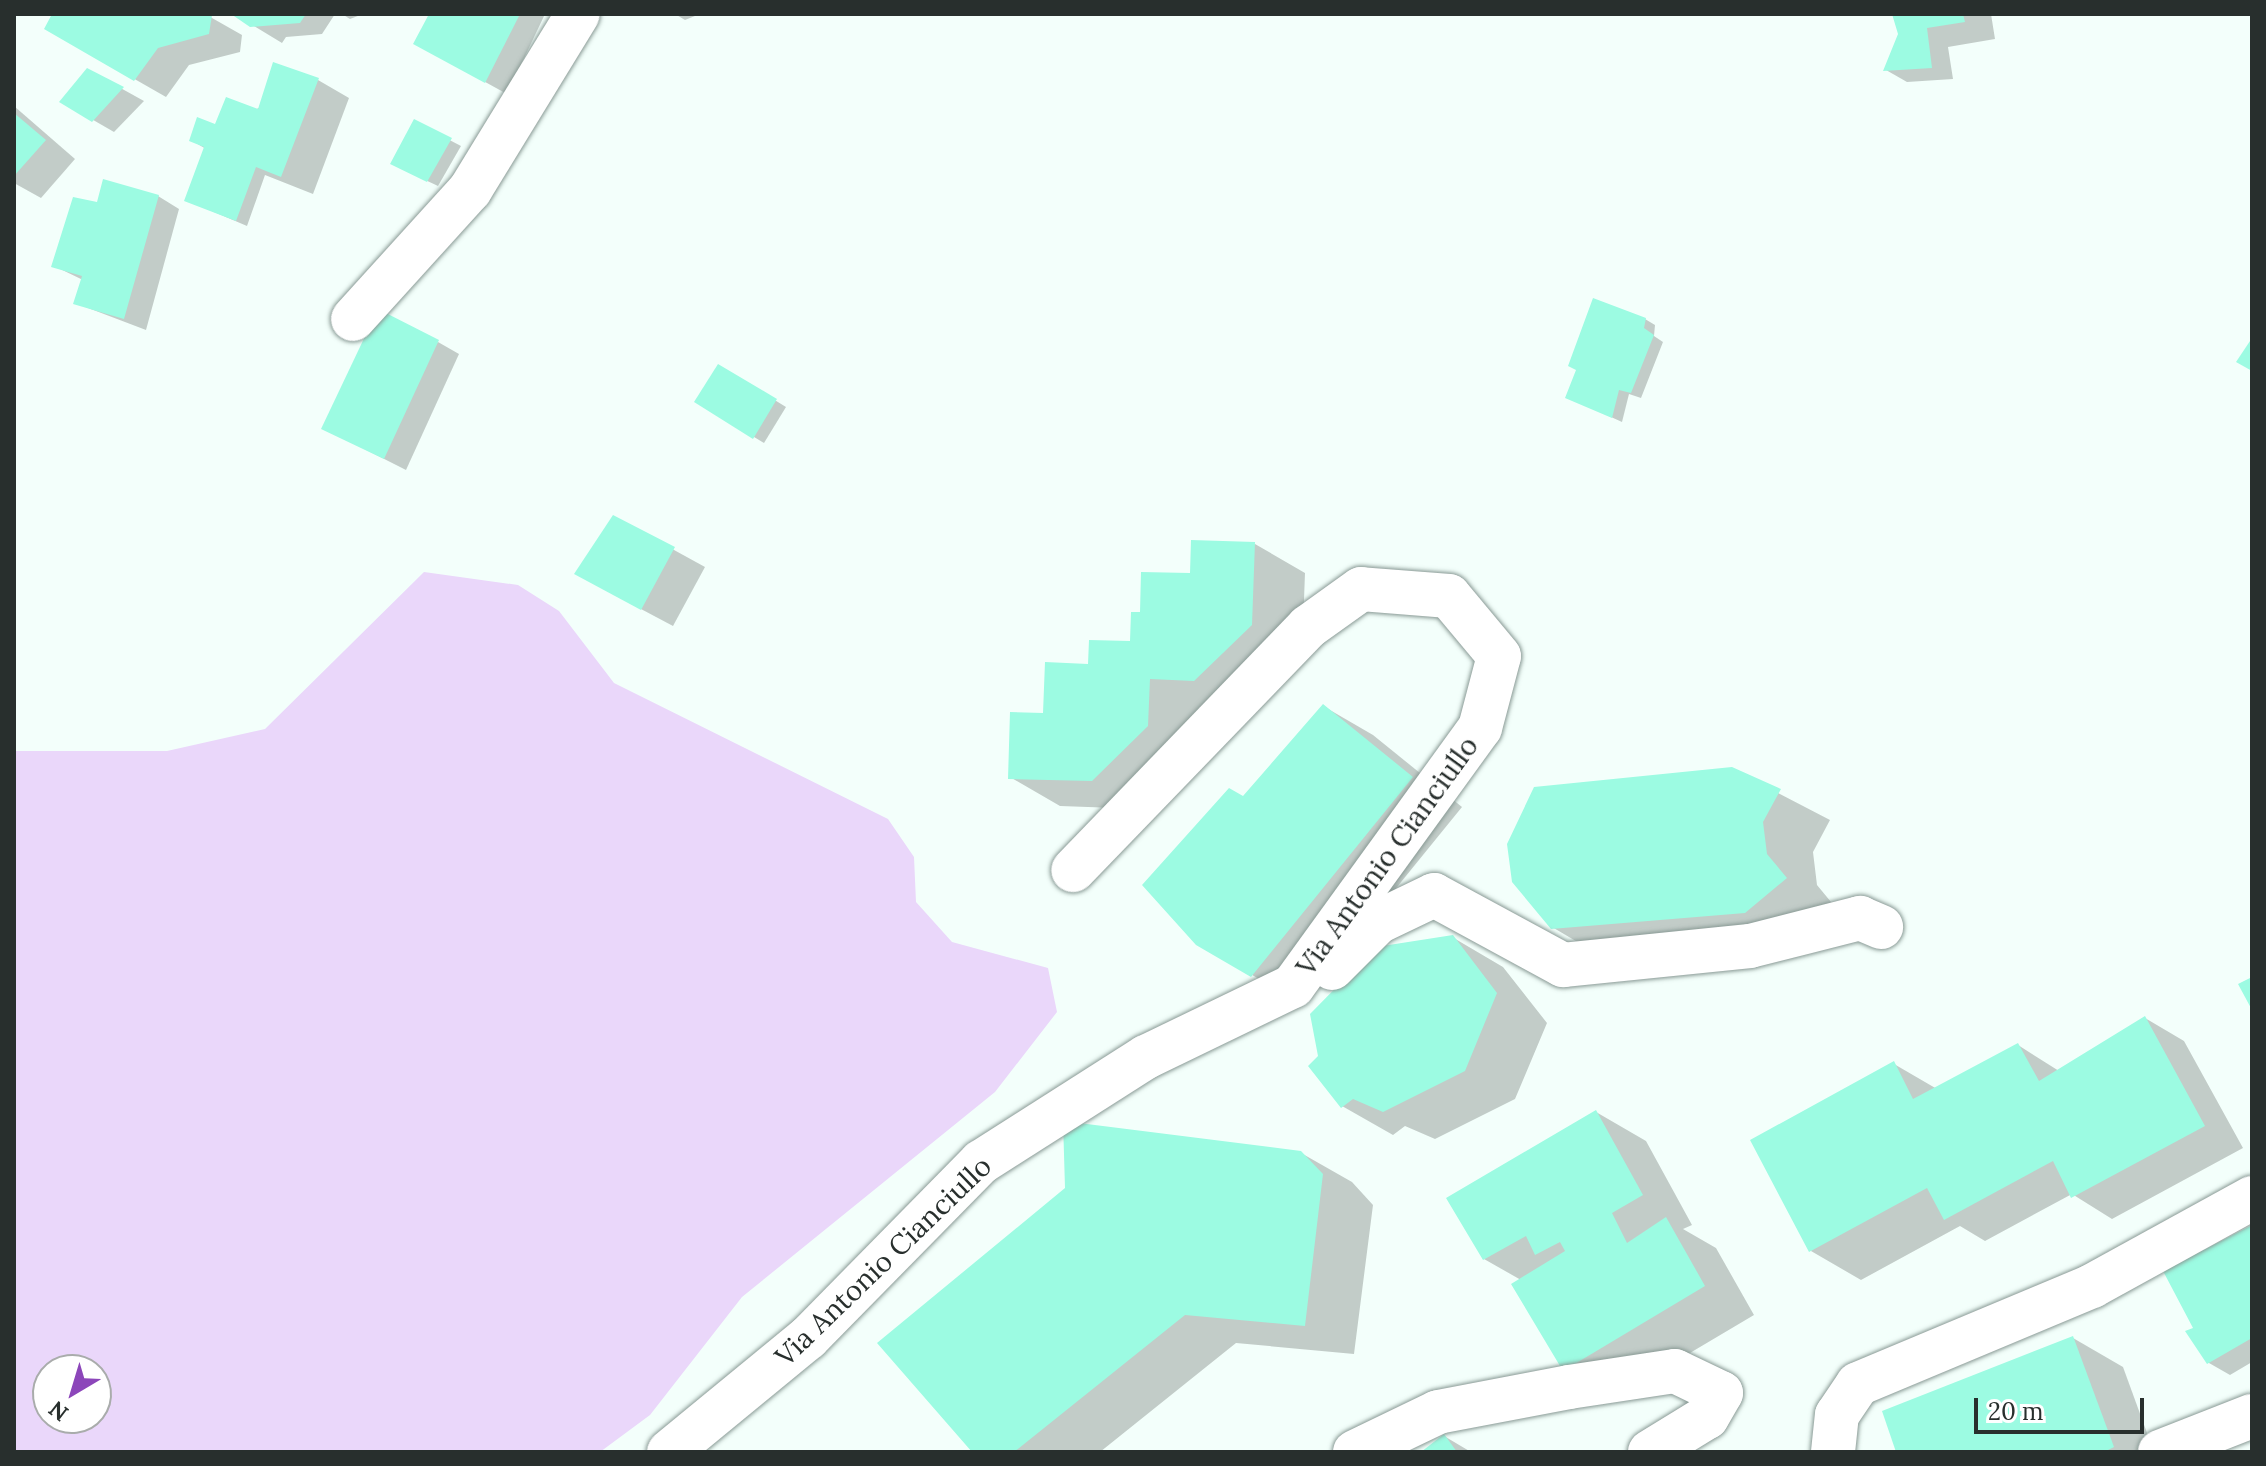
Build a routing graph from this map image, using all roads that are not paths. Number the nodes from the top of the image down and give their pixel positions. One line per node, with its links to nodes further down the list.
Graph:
1 (578, 18): 2 (street)
2 (353, 319)
3 (1073, 870): 5 (street, Via Antonio Cianciullo)
4 (1881, 927): 5 (street, Via Antonio Cianciullo)
5 (1146, 1057): 8 (street, Via Antonio Cianciullo)
6 (2252, 1198): 11 (street)
7 (2252, 1416): 12 (street)
8 (669, 1452)
9 (1355, 1452): 10 (street)
10 (1650, 1452)
11 (1833, 1452)
12 (2160, 1452)

